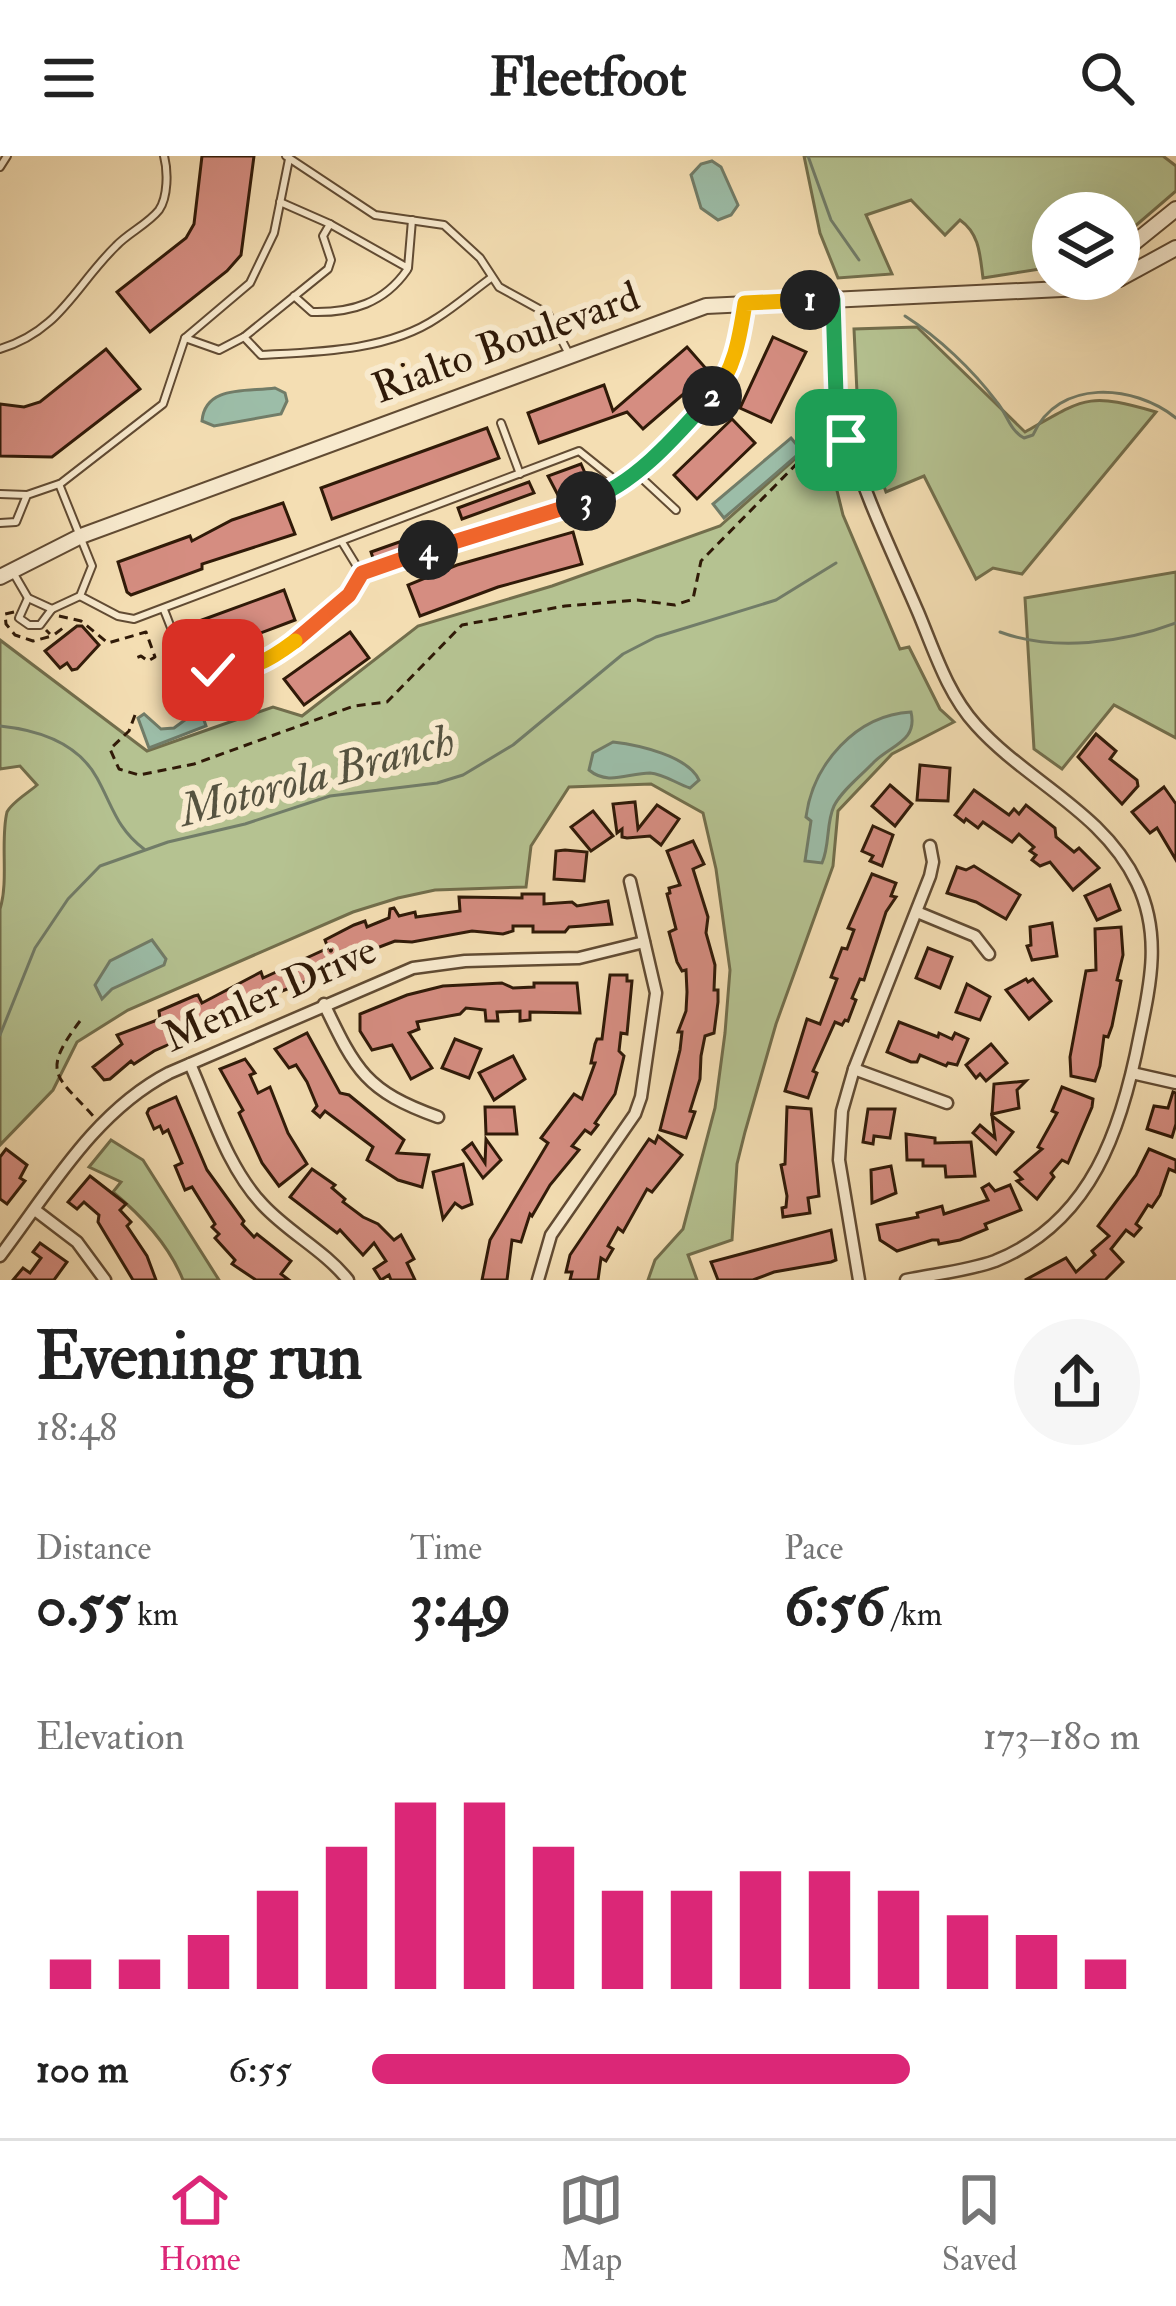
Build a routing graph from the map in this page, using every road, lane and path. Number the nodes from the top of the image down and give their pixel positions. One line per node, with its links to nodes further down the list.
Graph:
1 (7, 156): 4 (lane)
2 (164, 156): 20 (lane)
3 (287, 158): 5 (lane); 7 (lane)
4 (0, 166)
5 (280, 202): 8 (lane); 18 (lane)
6 (1176, 209): 9 (street)
7 (412, 220): 11 (lane); 13 (lane)
8 (330, 224): 11 (lane); 15 (lane)
9 (1140, 238)
10 (1176, 248): 12 (street, Rialto Boulevard)
11 (408, 268): 15 (lane)
12 (1140, 268)
13 (491, 278): 19 (lane); 21 (lane)
14 (1032, 289): 16 (street, Rialto Boulevard)
15 (294, 296): 19 (lane)
16 (833, 299): 17 (street, Rialto Boulevard); 54 (street)
17 (745, 303): 21 (street, Rialto Boulevard); 24 (lane)
18 (185, 338): 19 (lane); 26 (lane)
19 (244, 338)
20 (0, 349)
21 (570, 355): 32 (street, Rialto Boulevard)
22 (500, 423): 25 (lane)
23 (829, 432): 44 (path)
24 (634, 471): 27 (lane); 30 (lane)
25 (520, 474): 27 (lane); 33 (lane)
26 (59, 484): 29 (lane); 32 (lane)
27 (620, 484): 35 (lane)
28 (0, 494): 29 (lane)
29 (27, 495): 31 (lane)
30 (676, 510)
31 (0, 523)
32 (81, 536): 34 (street, Rialto Boulevard); 36 (lane)
33 (343, 542): 35 (lane); 40 (lane)
34 (6, 572): 37 (lane)
35 (362, 573): 40 (lane)
36 (80, 596): 39 (lane); 40 (lane)
37 (28, 598): 39 (lane); 39 (lane)
38 (18, 601): 42 (path)
39 (52, 609)
40 (164, 610)
41 (67, 625): 42 (path)
42 (53, 635): 43 (path)
43 (134, 659)
44 (135, 715)
45 (930, 846): 47 (street)
46 (630, 881): 48 (street)
47 (916, 912): 49 (street); 53 (street)
48 (644, 942): 50 (street, Menler Drive); 63 (street)
49 (989, 954)
50 (324, 1004): 52 (street, Menler Drive); 58 (street)
51 (80, 1021): 57 (path)
52 (190, 1064): 59 (street, Menler Drive); 62 (street)
53 (854, 1069): 56 (street); 64 (street)
54 (1132, 1073): 55 (street); 65 (street)
55 (1176, 1083)
56 (946, 1103)
57 (93, 1115)
58 (438, 1117)
59 (35, 1210): 60 (street, Menler Drive); 61 (street)
60 (0, 1256)
61 (105, 1280)
62 (348, 1280)
63 (538, 1280)
64 (859, 1280)
65 (906, 1280)

